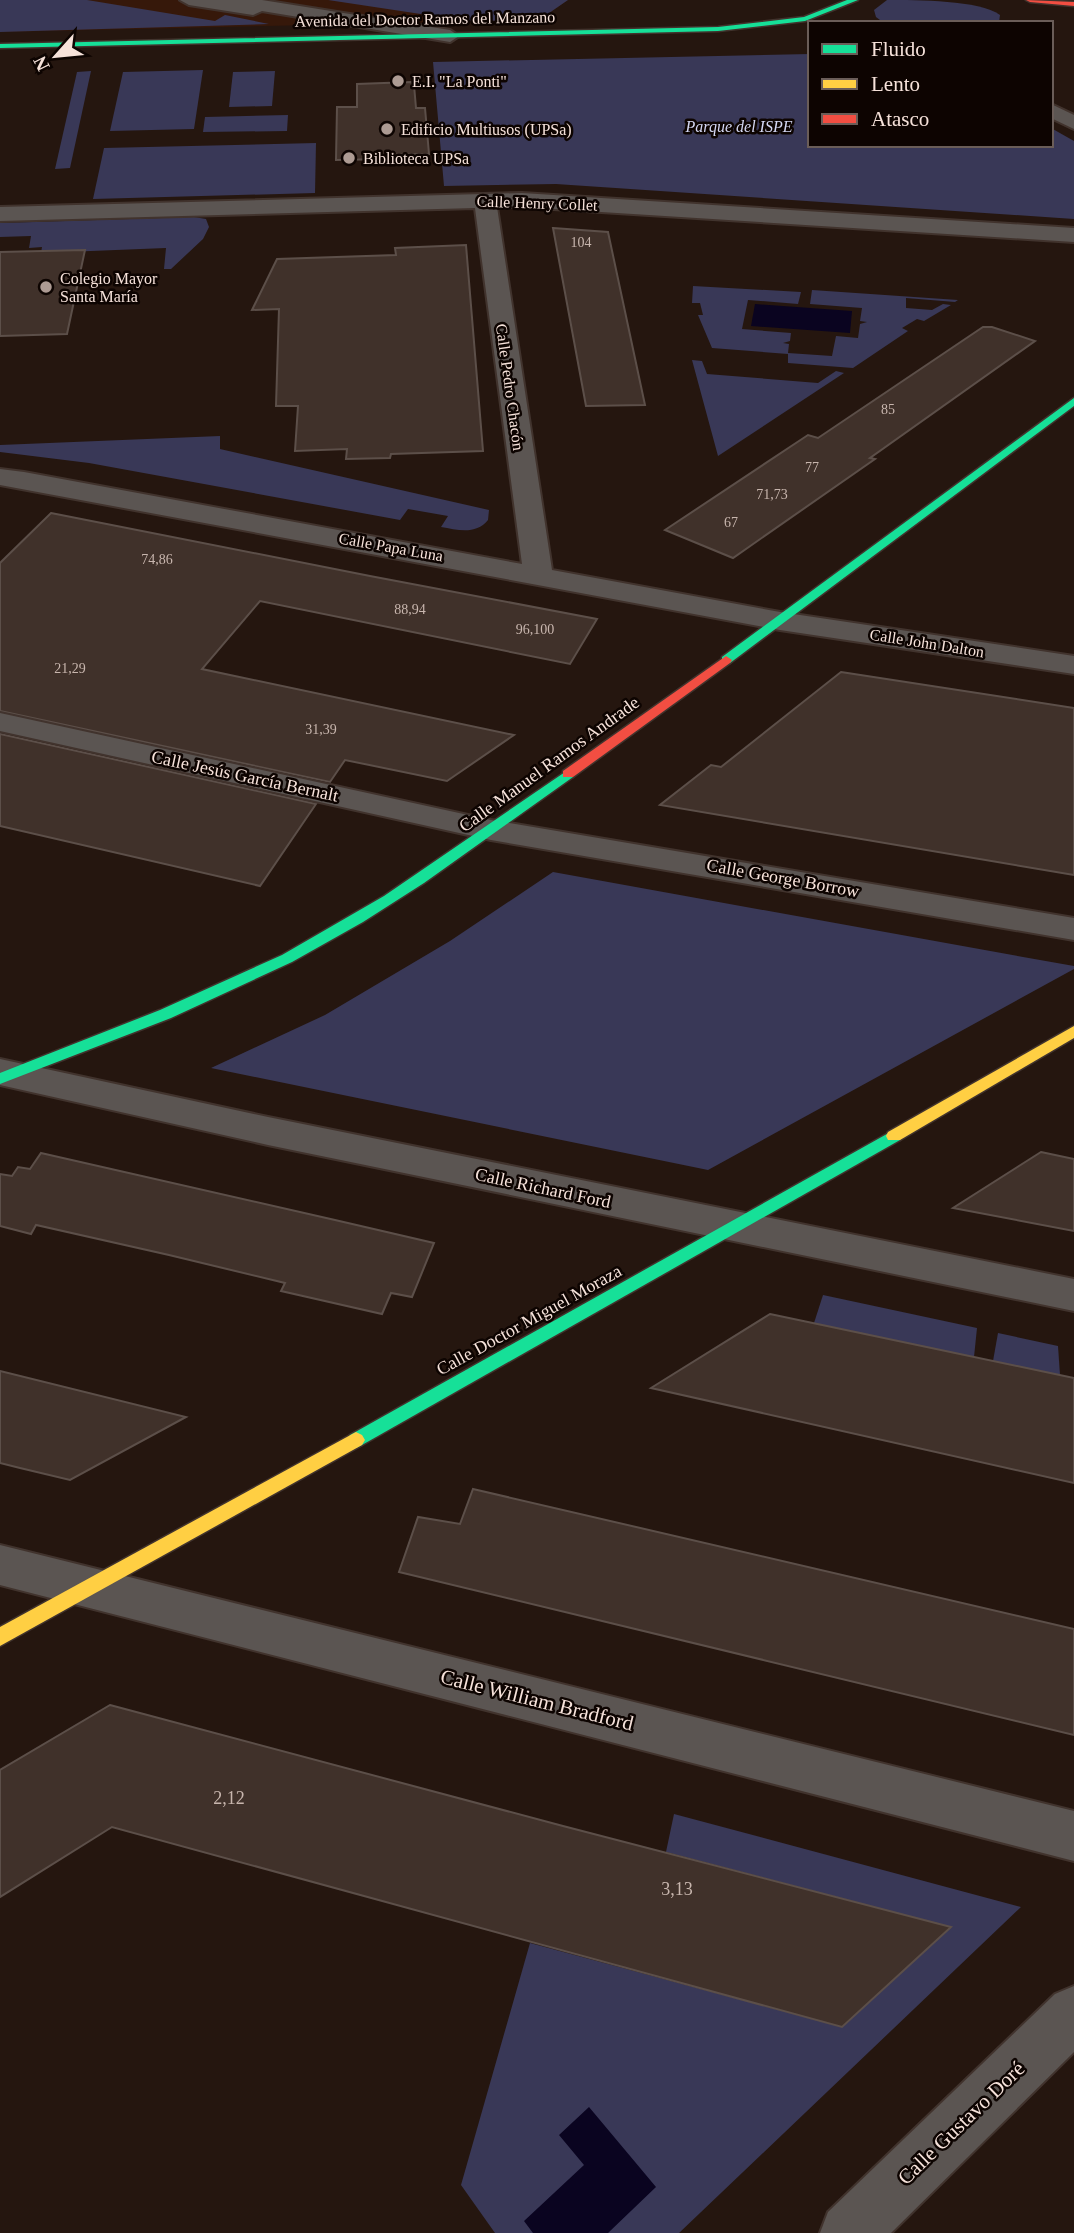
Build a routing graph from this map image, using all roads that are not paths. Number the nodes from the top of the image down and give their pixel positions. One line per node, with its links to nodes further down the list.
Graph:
1 (189, 0): 11 (street)
2 (228, 0): 10 (street)
3 (851, 2): 9 (main road); 10 (main road, Avenida del Doctor Ramos del Manzano)
4 (1024, 2): 5 (main road); 8 (main road)
5 (1074, 4)
6 (1074, 16): 7 (main road)
7 (1056, 18)
8 (1028, 20)
9 (852, 21)
10 (450, 36): 11 (main road, Avenida del Doctor Ramos del Manzano)
11 (275, 40): 13 (main road, Avenida del Doctor Ramos del Manzano)
12 (755, 41): 14 (main road, Avenida del Doctor Ramos del Manzano)
13 (0, 46)
14 (0, 59)
15 (1053, 111): 16 (street)
16 (1074, 123)
17 (485, 200): 18 (street, Calle Henry Collet); 19 (street, Calle Henry Collet); 23 (street, Calle Pedro Chacón)
18 (0, 214)
19 (1074, 235)
20 (1074, 401): 24 (main road, Calle Manuel Ramos Andrade)
21 (12, 479): 22 (street); 23 (street, Calle Papa Luna)
22 (0, 502)
23 (538, 574): 24 (street, Calle Papa Luna)
24 (780, 621): 25 (street, Calle John Dalton); 27 (main road, Calle Manuel Ramos Andrade)
25 (1074, 665)
26 (0, 722): 27 (street, Calle Jesús García Bernalt)
27 (491, 830): 28 (street, Calle George Borrow); 30 (main road, Calle Manuel Ramos Andrade)
28 (1074, 929)
29 (1074, 1031): 31 (main road, Calle Doctor Miguel Moraza)
30 (4, 1075): 31 (street, Calle Richard Ford)
31 (734, 1227): 32 (street, Calle Richard Ford); 34 (main road, Calle Doctor Miguel Moraza)
32 (1074, 1296)
33 (0, 1565): 34 (street, Calle William Bradford)
34 (91, 1590): 35 (main road, Calle Doctor Miguel Moraza); 36 (street, Calle William Bradford)
35 (0, 1637)
36 (1074, 1836)
37 (1074, 2013): 38 (street, Calle Gustavo Doré)
38 (849, 2233)

